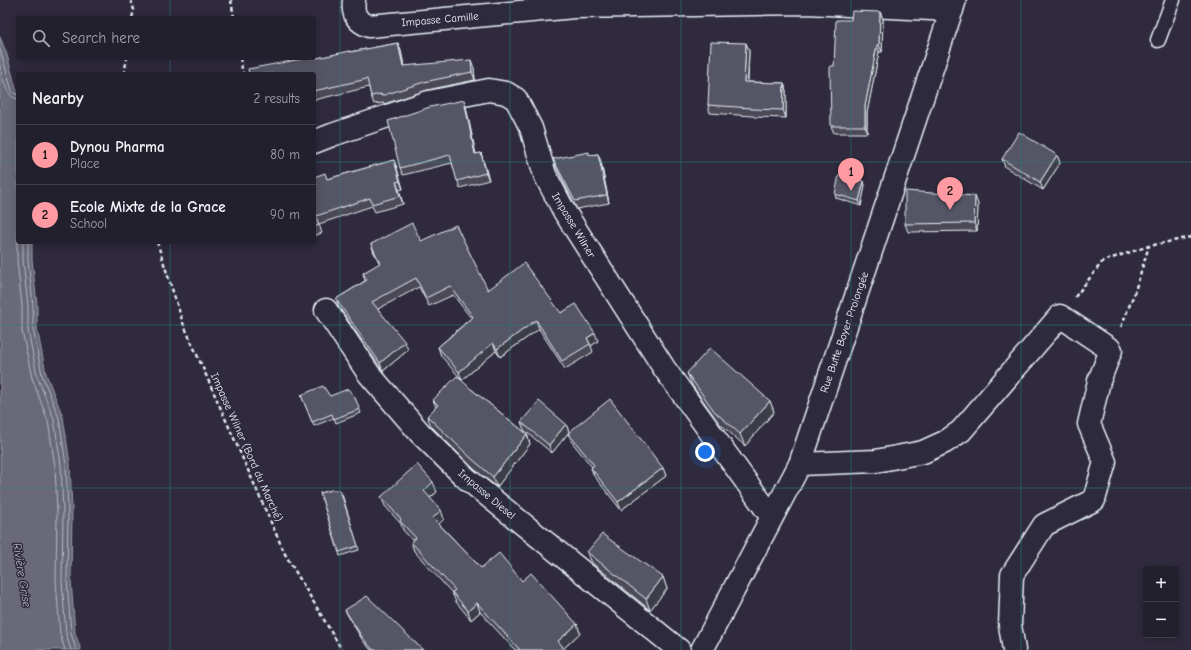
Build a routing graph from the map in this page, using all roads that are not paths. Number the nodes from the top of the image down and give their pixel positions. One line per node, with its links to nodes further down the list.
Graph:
1 (354, 0): 3 (street, Impasse Camille)
2 (1173, 0): 4 (lane)
3 (953, 5): 7 (street, Rue Butte Boyer Prolongée)
4 (1158, 40)
5 (316, 141): 8 (street, Impasse Wilner)
6 (326, 310): 9 (street, Impasse Diesel)
7 (800, 464): 8 (street, Rue Butte Boyer Prolongée); 11 (street)
8 (771, 516): 10 (street, Rue Butte Boyer Prolongée)
9 (679, 650)
10 (702, 650)
11 (1014, 650)

